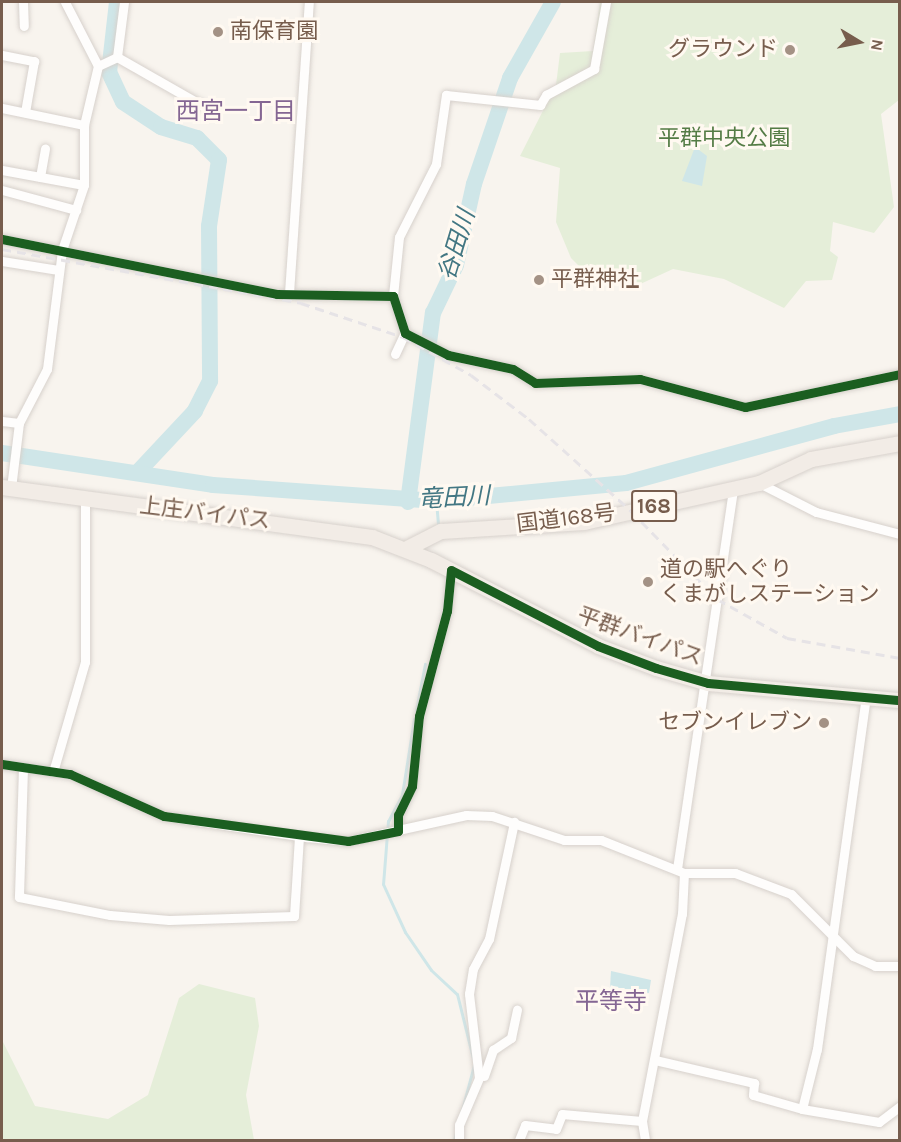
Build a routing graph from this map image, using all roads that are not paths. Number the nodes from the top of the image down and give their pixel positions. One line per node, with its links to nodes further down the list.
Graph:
1 (23, 2): 6 (street)
2 (65, 2): 9 (street)
3 (124, 2): 8 (street)
4 (309, 2): 24 (street)
5 (606, 2): 25 (street)
6 (24, 26)
7 (2, 55): 12 (street)
8 (115, 57): 9 (street); 10 (street)
9 (100, 64): 13 (street)
10 (204, 106)
11 (2, 108): 12 (street)
12 (25, 112): 13 (street)
13 (84, 125): 17 (street)
14 (45, 148): 16 (street)
15 (2, 170): 16 (street)
16 (40, 177): 17 (street)
17 (84, 184): 19 (street)
18 (2, 190): 19 (street)
19 (76, 210): 21 (street)
20 (2, 239): 21 (street)
21 (62, 250): 23 (street); 24 (street)
22 (2, 261): 23 (street)
23 (58, 270): 30 (street)
24 (289, 293): 25 (street)
25 (393, 296): 26 (street)
26 (405, 333): 27 (street); 28 (street)
27 (395, 354)
28 (900, 374)
29 (2, 421): 30 (street)
30 (18, 426): 33 (street)
31 (900, 442): 32 (highway, 国道168号 / 168)
32 (759, 483): 34 (highway, 国道168号 / 168); 36 (street)
33 (8, 485): 35 (highway, 上庄バイパス)
34 (733, 489): 37 (highway, 国道168号 / 168); 39 (street)
35 (85, 498): 37 (highway, 上庄バイパス); 44 (street)
36 (900, 534)
37 (406, 548): 38 (highway, 平群バイパス)
38 (451, 570): 39 (highway, 平群バイパス); 46 (street)
39 (708, 682): 40 (highway, 平群バイパス); 48 (street)
40 (866, 697): 41 (highway, 平群バイパス); 49 (street)
41 (900, 700)
42 (2, 764): 43 (street)
43 (23, 768): 44 (street); 47 (street)
44 (53, 772): 47 (street)
45 (514, 822): 46 (street); 48 (street); 57 (street)
46 (397, 831): 47 (street)
47 (300, 836)
48 (680, 871): 49 (street); 52 (street)
49 (831, 935): 50 (street); 55 (street)
50 (900, 966)
51 (517, 1010): 53 (street)
52 (655, 1060): 55 (street); 56 (street)
53 (484, 1076)
54 (900, 1106): 55 (street)
55 (802, 1109)
56 (642, 1121): 58 (street); 59 (street)
57 (459, 1140)
58 (519, 1140)
59 (645, 1140)

